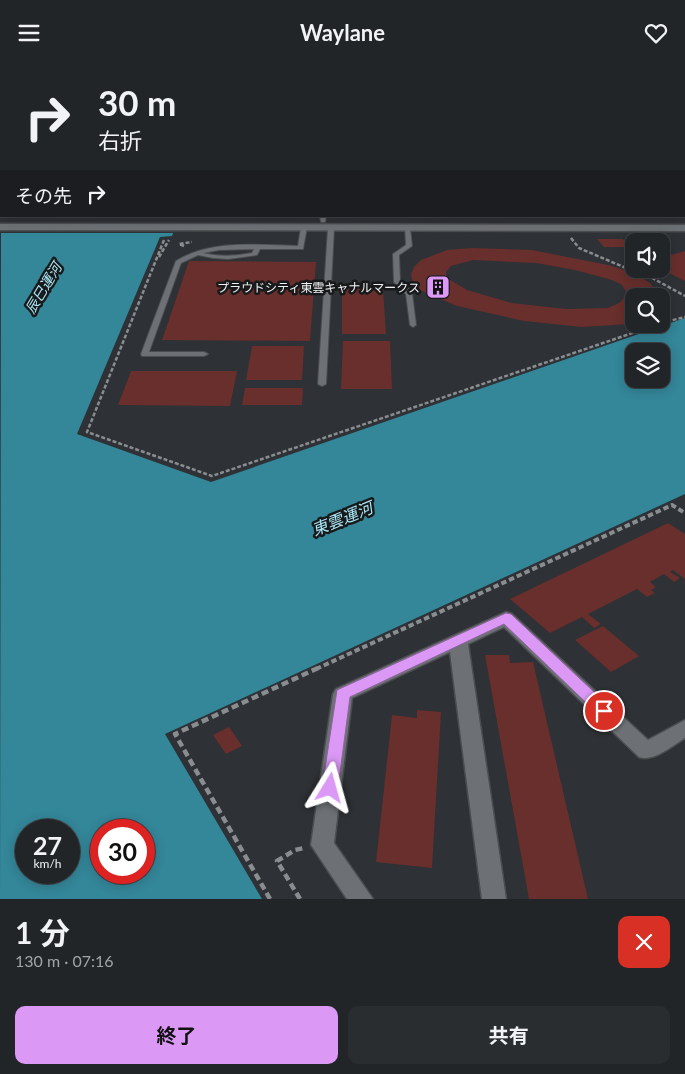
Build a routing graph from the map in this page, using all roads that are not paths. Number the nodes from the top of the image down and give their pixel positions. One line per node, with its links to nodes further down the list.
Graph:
1 (320, 219): 4 (street); 5 (street)
2 (0, 221): 5 (street)
3 (685, 221): 4 (street)
4 (496, 222): 9 (street); 10 (street)
5 (207, 224): 6 (street); 7 (street)
6 (0, 227)
7 (304, 227): 8 (street); 12 (lane)
8 (331, 227): 9 (street); 13 (lane)
9 (407, 228): 11 (lane)
10 (685, 228)
11 (413, 325)
12 (204, 355)
13 (322, 384)
14 (458, 640): 15 (street); 16 (street); 17 (street)
15 (685, 729)
16 (361, 899)
17 (494, 899)

